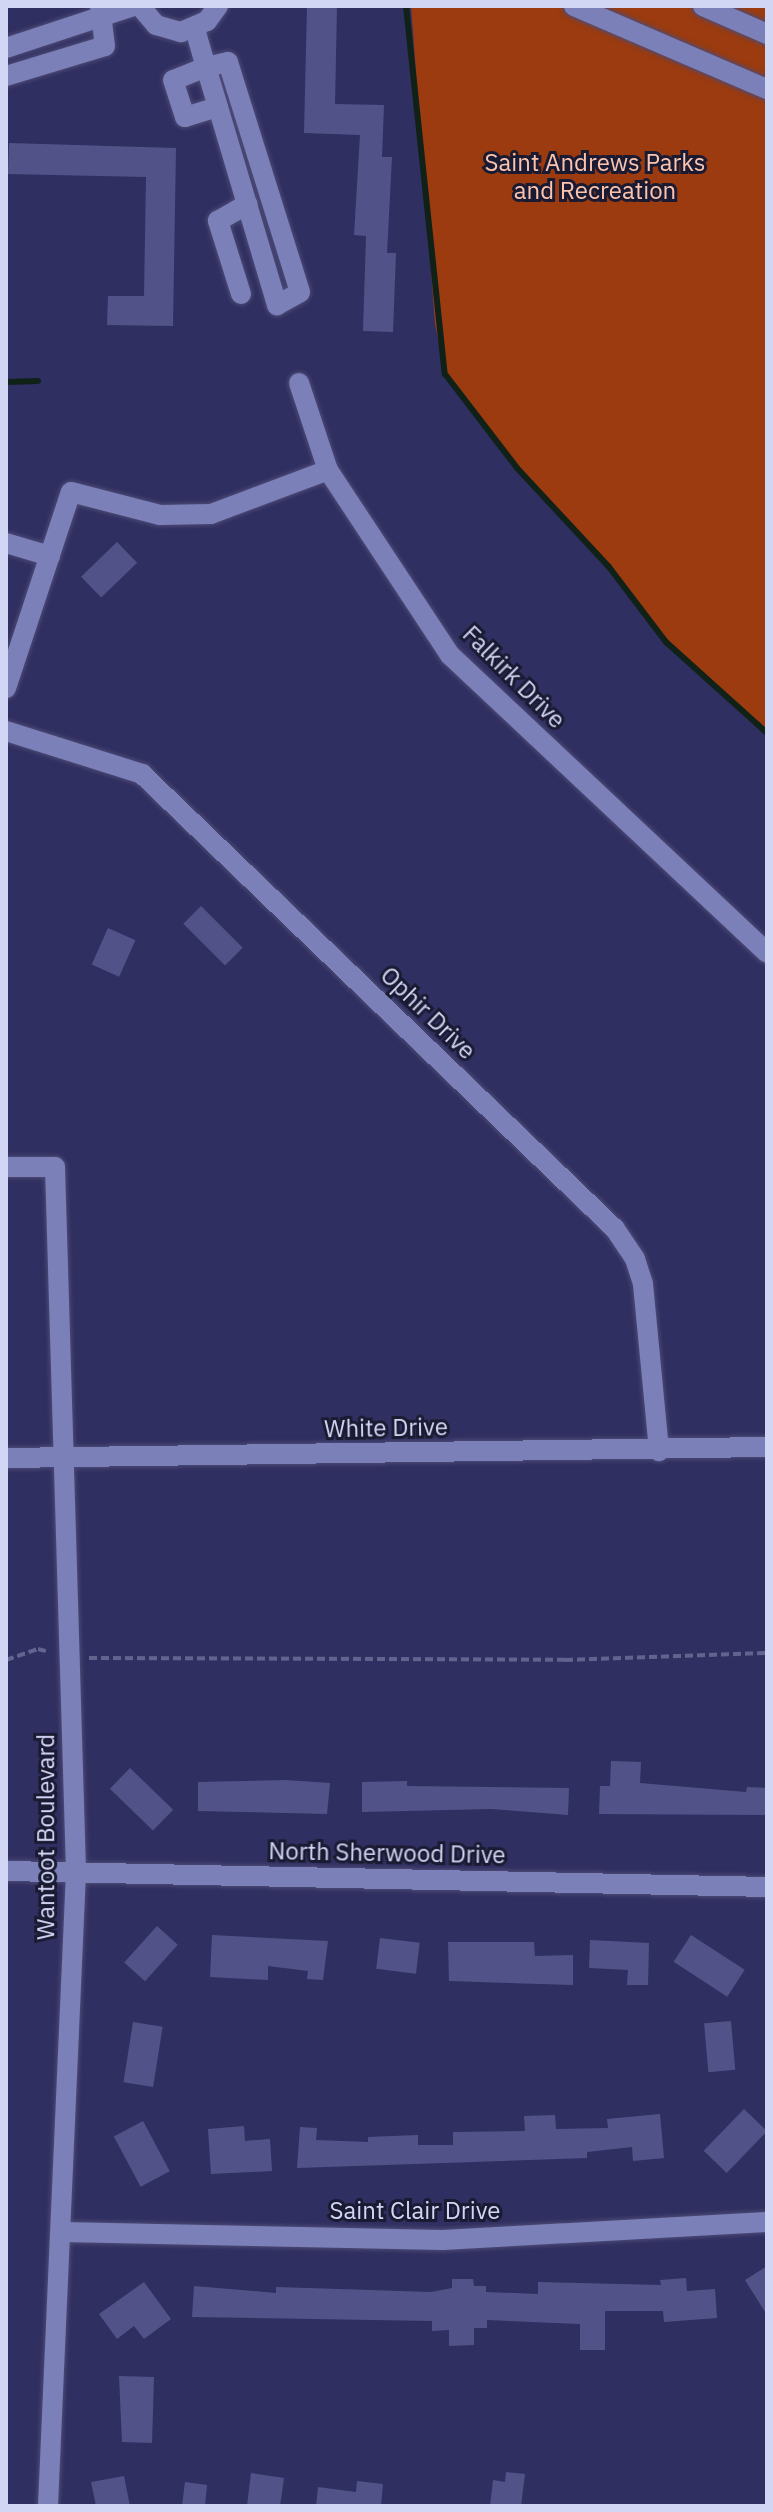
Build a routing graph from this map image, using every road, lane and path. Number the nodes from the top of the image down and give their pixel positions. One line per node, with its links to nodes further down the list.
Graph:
1 (137, 6): 6 (street); 7 (street)
2 (218, 6): 7 (street)
3 (574, 6): 12 (street)
4 (703, 6): 5 (street)
5 (729, 11): 8 (street)
6 (100, 12): 9 (street); 11 (street)
7 (195, 29): 10 (street)
8 (767, 34)
9 (6, 48)
10 (206, 67): 13 (street); 13 (street); 14 (street)
11 (6, 76)
12 (767, 89)
13 (218, 107): 14 (street)
14 (247, 204): 15 (street)
15 (241, 294)
16 (299, 383): 17 (street, Falkirk Drive)
17 (328, 470): 19 (street); 22 (street, Falkirk Drive)
18 (6, 543): 19 (street)
19 (50, 556): 20 (street)
20 (6, 688)
21 (6, 731): 25 (street, Ophir Drive)
22 (767, 953)
23 (6, 1167): 27 (street, Wantoot Boulevard)
24 (767, 1447): 25 (street, White Drive)
25 (659, 1451): 27 (street, White Drive)
26 (6, 1458): 27 (street, White Drive)
27 (60, 1458): 29 (street, Wantoot Boulevard)
28 (767, 1653): 29 (path)
29 (69, 1658): 30 (path); 32 (street, Wantoot Boulevard)
30 (6, 1660)
31 (6, 1871): 32 (street, North Sherwood Drive)
32 (76, 1872): 33 (street, North Sherwood Drive); 35 (street, Wantoot Boulevard)
33 (767, 1887)
34 (767, 2222): 35 (street, Saint Clair Drive)
35 (62, 2232): 36 (street, Wantoot Boulevard)
36 (48, 2506)

